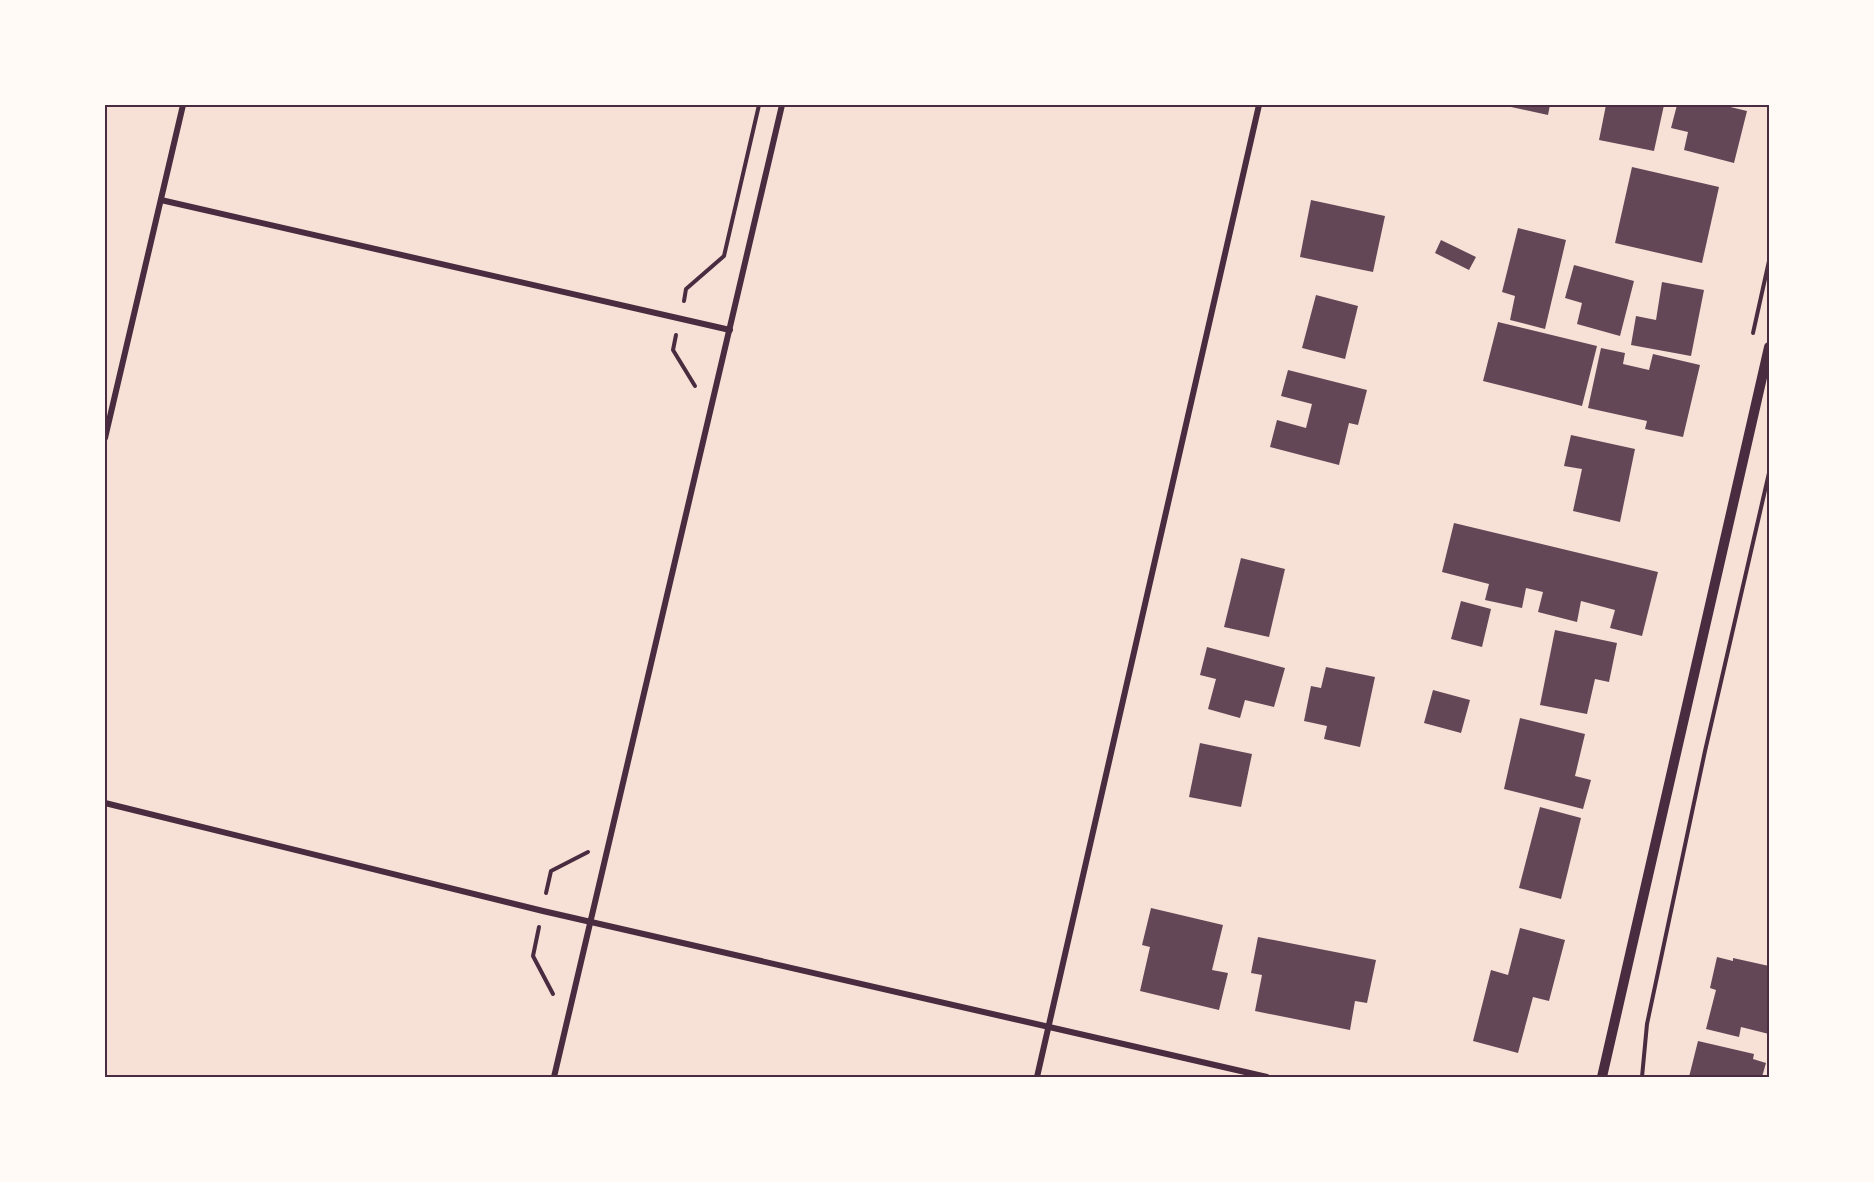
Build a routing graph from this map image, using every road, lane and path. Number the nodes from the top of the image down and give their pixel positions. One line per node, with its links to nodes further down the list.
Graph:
1 (183, 105): 5 (street)
2 (759, 105): 6 (path)
3 (782, 105): 7 (street)
4 (1259, 105): 17 (street)
5 (160, 200): 6 (street); 10 (street)
6 (680, 318): 7 (street); 9 (path)
7 (730, 330): 15 (street)
8 (1769, 346): 21 (street)
9 (693, 395)
10 (105, 438)
11 (1769, 473): 22 (path)
12 (105, 803): 14 (street)
13 (591, 840): 14 (path)
14 (543, 910): 15 (street); 16 (path)
15 (589, 921): 17 (street); 18 (street)
16 (551, 1004)
17 (1049, 1026): 19 (street); 20 (street)
18 (554, 1077)
19 (1037, 1077)
20 (1267, 1077)
21 (1602, 1077)
22 (1642, 1077)

